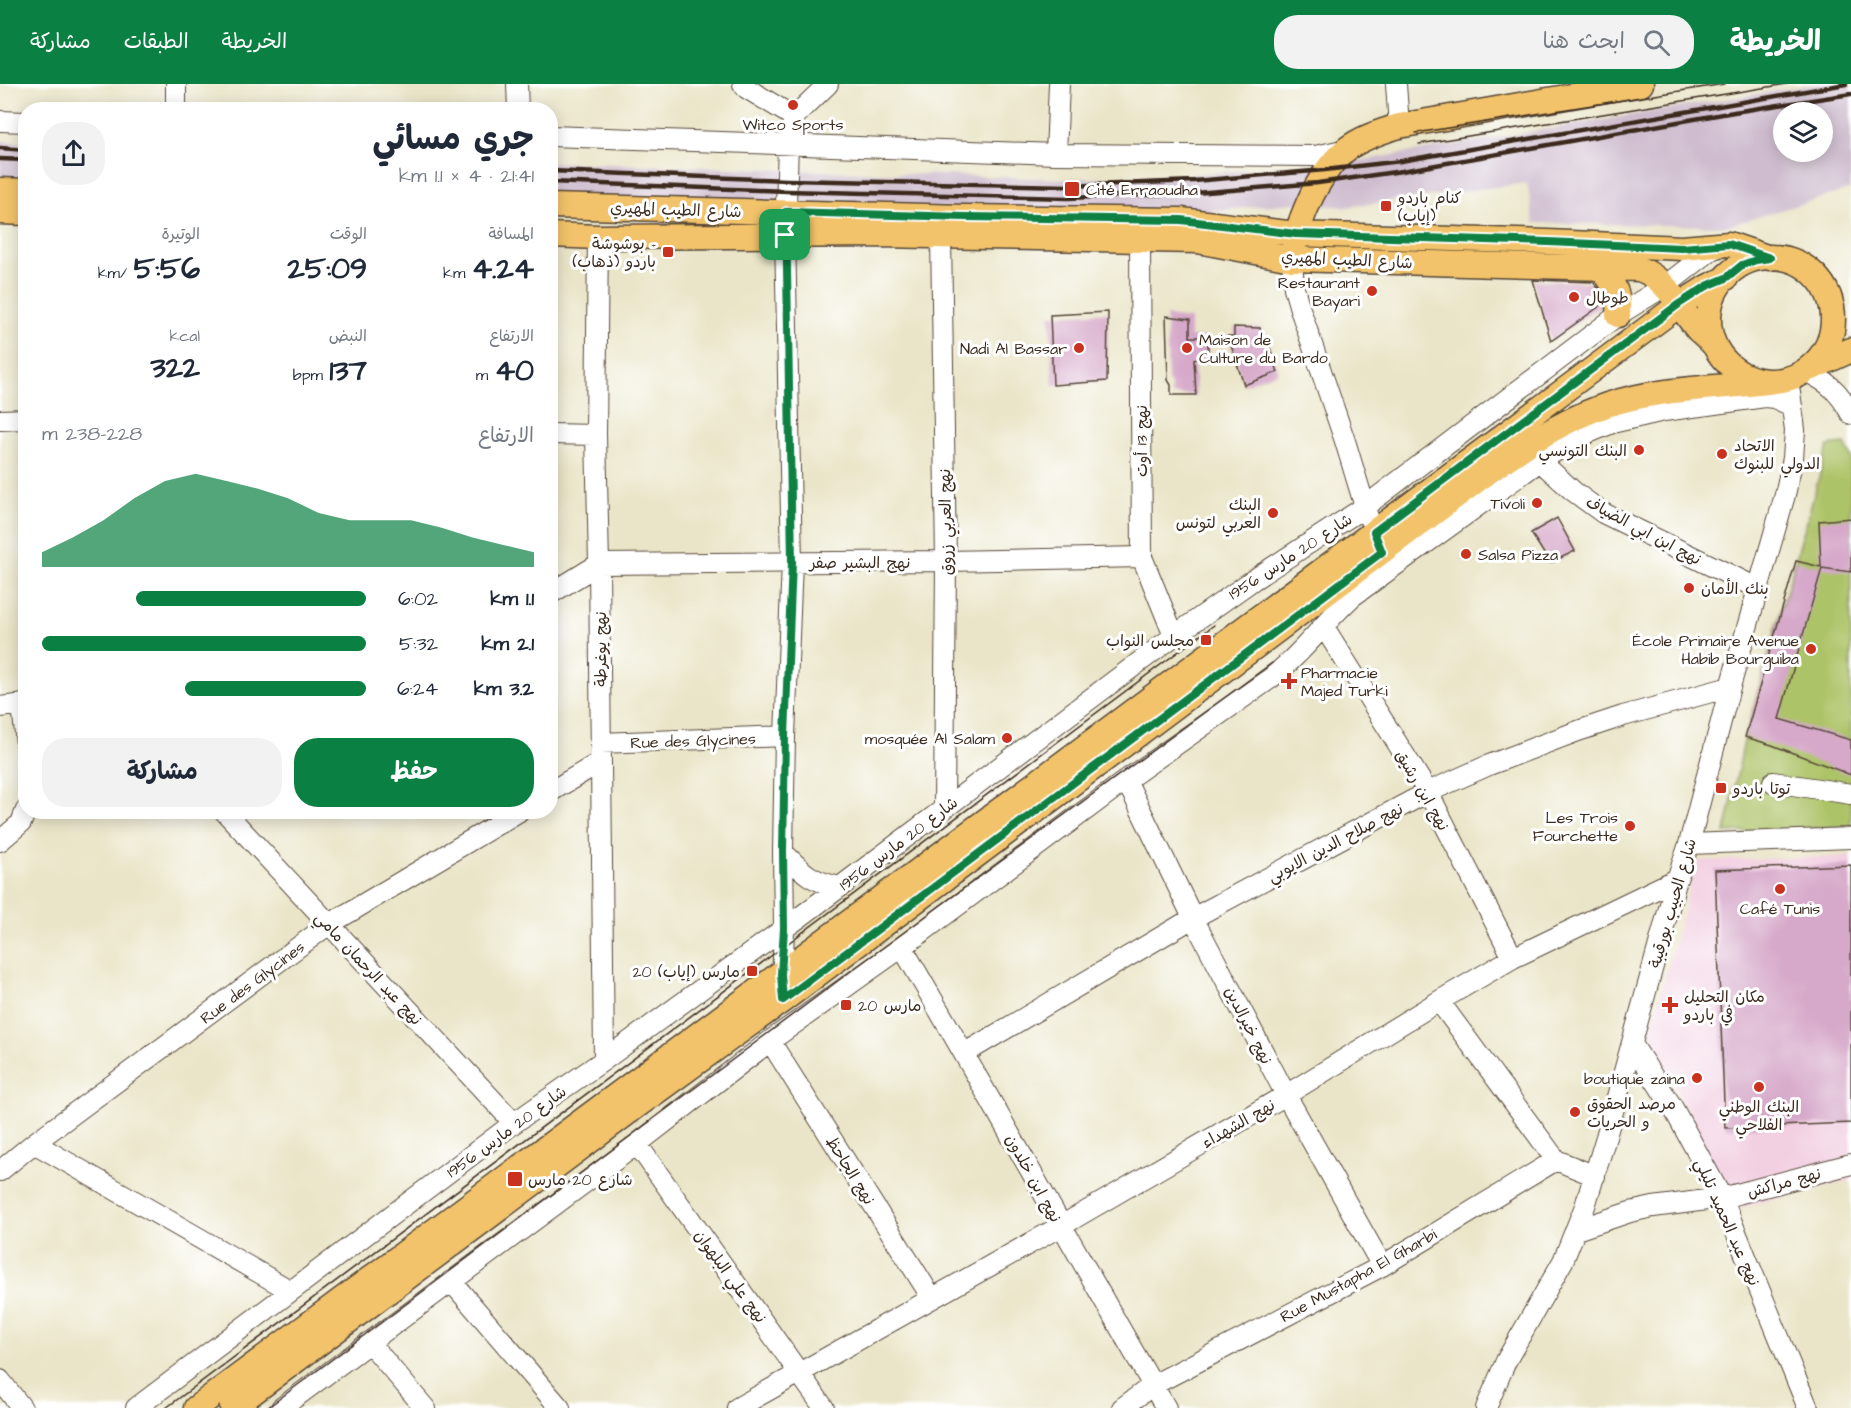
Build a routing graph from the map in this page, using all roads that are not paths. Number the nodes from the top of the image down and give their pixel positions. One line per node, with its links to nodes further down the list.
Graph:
1 (176, 84): 8 (street)
2 (517, 84): 9 (street)
3 (743, 84): 10 (street)
4 (828, 84): 10 (street)
5 (1059, 84): 17 (street)
6 (1396, 84): 13 (street)
7 (1641, 84): 13 (main road)
8 (176, 102)
9 (518, 102)
10 (794, 117): 15 (street)
11 (0, 121): 12 (street)
12 (18, 122)
13 (1399, 126): 16 (main road)
14 (558, 136): 15 (street)
15 (788, 145): 17 (street); 23 (street)
16 (1343, 150): 17 (street); 24 (main road)
17 (1056, 154)
18 (0, 190): 19 (main road)
19 (18, 191)
20 (558, 207): 23 (main road, شارع الطيب المهيري)
21 (0, 212): 22 (main road)
22 (18, 213)
23 (785, 224): 24 (main road, شارع الطيب المهيري); 26 (main road, شارع الطيب المهيري); 27 (main road, شارع الطيب المهيري); 51 (street)
24 (1296, 234): 29 (main road, شارع الطيب المهيري); 31 (main road)
25 (558, 235): 27 (main road, شارع الطيب المهيري)
26 (941, 236): 28 (main road, شارع الطيب المهيري); 50 (street, نهج العربي زروق)
27 (598, 237): 45 (street, نهج يوغرطة)
28 (1140, 241): 31 (main road, شارع الطيب المهيري); 49 (street, نهج 13 أوت)
29 (1723, 245): 30 (main road, شارع الطيب المهيري); 34 (street)
30 (1770, 258): 33 (main road); 35 (main road)
31 (1292, 259): 32 (main road, شارع الطيب المهيري); 47 (street)
32 (1597, 267): 34 (main road, شارع الطيب المهيري); 36 (main road)
33 (1726, 278): 34 (main road, شارع 20 مارس 1956); 37 (main road)
34 (1672, 295): 36 (street, شارع 20 مارس 1956); 37 (main road, شارع الطيب المهيري); 48 (main road, شارع 20 مارس 1956)
35 (1841, 305): 39 (main road)
36 (1618, 315): 47 (street, شارع 20 مارس 1956)
37 (1715, 346): 39 (main road)
38 (1851, 350): 39 (main road, شارع 20 مارس 1956)
39 (1789, 377): 40 (street, شارع الحبيب بورقيبة); 41 (street); 48 (main road, شارع 20 مارس 1956)
40 (1792, 406): 46 (street); 53 (street, شارع الحبيب بورقيبة)
41 (1851, 414)
42 (18, 419): 43 (street)
43 (0, 420)
44 (558, 434): 45 (street)
45 (596, 435): 52 (street, نهج يوغرطة)
46 (1540, 460): 53 (street, نهج ابن ابي الضياف); 55 (street)
47 (1364, 508): 48 (street); 56 (street, شارع 20 مارس 1956)
48 (1378, 542): 82 (main road, شارع 20 مارس 1956); 83 (main road, شارع 20 مارس 1956)
49 (1142, 557): 50 (street, نهج البشير صفر); 56 (street, نهج 13 أوت)
50 (946, 561): 51 (street, نهج البشير صفر); 67 (street, نهج العربي زروق)
51 (792, 562): 52 (street, نهج البشير صفر); 60 (street)
52 (600, 564): 54 (street); 61 (street, نهج يوغرطة)
53 (1757, 588): 57 (street, شارع الحبيب بورقيبة)
54 (558, 589)
55 (1324, 627): 62 (street); 65 (street, نهج ابن رشيق)
56 (1174, 636): 67 (street, شارع 20 مارس 1956)
57 (1730, 687): 65 (street, نهج صلاح الدين الايوبي); 73 (street, شارع الحبيب بورقيبة)
58 (18, 705): 59 (street)
59 (0, 707)
60 (785, 736): 61 (street, Rue des Glycines); 74 (street)
61 (600, 753): 64 (street, Rue des Glycines); 88 (street, نهج يوغرطة)
62 (1126, 780): 77 (street, نهج خيرالدين); 80 (street)
63 (1773, 782): 66 (street)
64 (558, 786)
65 (1428, 792): 77 (street, نهج صلاح الدين الايوبي); 81 (street, نهج ابن رشيق)
66 (1851, 794)
67 (944, 809): 76 (street, شارع 20 مارس 1956)
68 (23, 819): 72 (street)
69 (231, 819): 78 (street, نهج عبد الرحمان مامي)
70 (506, 819): 78 (street, Rue des Glycines)
71 (1851, 838): 73 (street)
72 (0, 841)
73 (1689, 844): 75 (street, شارع الحبيب بورقيبة)
74 (783, 852): 76 (street); 79 (street)
75 (1677, 879): 81 (street, نهج الشهداء); 86 (street, شارع الحبيب بورقيبة)
76 (840, 887): 79 (street, شارع 20 مارس 1956)
77 (1193, 918): 87 (street, نهج صلاح الدين الايوبي); 89 (street, نهج خيرالدين)
78 (328, 925): 91 (street, نهج عبد الرحمان مامي); 92 (street, Rue des Glycines)
79 (784, 928): 82 (street); 88 (street, شارع 20 مارس 1956)
80 (902, 947): 85 (street); 87 (street, نهج ابن خلدون)
81 (1513, 957): 84 (street, نهج الشهداء)
82 (781, 974): 83 (street); 90 (main road, شارع 20 مارس 1956)
83 (783, 1000): 90 (main road, شارع 20 مارس 1956)
84 (1439, 1000): 89 (street, نهج الشهداء); 94 (street)
85 (770, 1041): 93 (street); 104 (street, نهج الجاحظ)
86 (1632, 1044): 97 (street, شارع الحبيب بورقيبة); 98 (street, نهج عبد الحميد تليلي)
87 (964, 1053): 99 (street, نهج ابن خلدون)
88 (603, 1060): 91 (street, شارع 20 مارس 1956)
89 (1286, 1095): 99 (street, نهج الشهداء); 101 (street, نهج خيرالدين)
90 (628, 1099): 111 (main road, شارع 20 مارس 1956); 112 (main road, شارع 20 مارس 1956)
91 (514, 1123): 103 (street, شارع 20 مارس 1956)
92 (34, 1143): 96 (street, Rue des Glycines); 103 (street)
93 (637, 1144): 102 (street); 106 (street, نهج علي البلهوان)
94 (1556, 1160): 97 (street); 101 (street, Rue Mustapha El Gharbi)
95 (1851, 1164): 98 (street, نهج مراكش)
96 (0, 1171)
97 (1595, 1176): 100 (street, شارع الحبيب بورقيبة)
98 (1722, 1198): 100 (street, نهج مراكش); 121 (street, نهج عبد الحميد تليلي)
99 (1061, 1226): 104 (street, نهج الشهداء); 108 (street, نهج ابن خلدون)
100 (1576, 1230): 120 (street, شارع الحبيب بورقيبة)
101 (1382, 1266): 108 (street, Rue Mustapha El Gharbi)
102 (451, 1281): 105 (street); 115 (street)
103 (291, 1291): 110 (street, شارع 20 مارس 1956)
104 (932, 1299): 106 (street, نهج الشهداء)
105 (369, 1342): 113 (street); 114 (street)
106 (800, 1373): 116 (street, نهج الشهداء); 117 (street, نهج علي البلهوان)
107 (0, 1380): 109 (street)
108 (1153, 1385): 118 (street, Rue Mustapha El Gharbi); 119 (street, نهج ابن خلدون)
109 (22, 1408)
110 (136, 1408)
111 (196, 1408)
112 (232, 1408)
113 (281, 1408)
114 (425, 1408)
115 (560, 1408)
116 (737, 1408)
117 (824, 1408)
118 (1122, 1408)
119 (1166, 1408)
120 (1486, 1408)
121 (1808, 1408)

